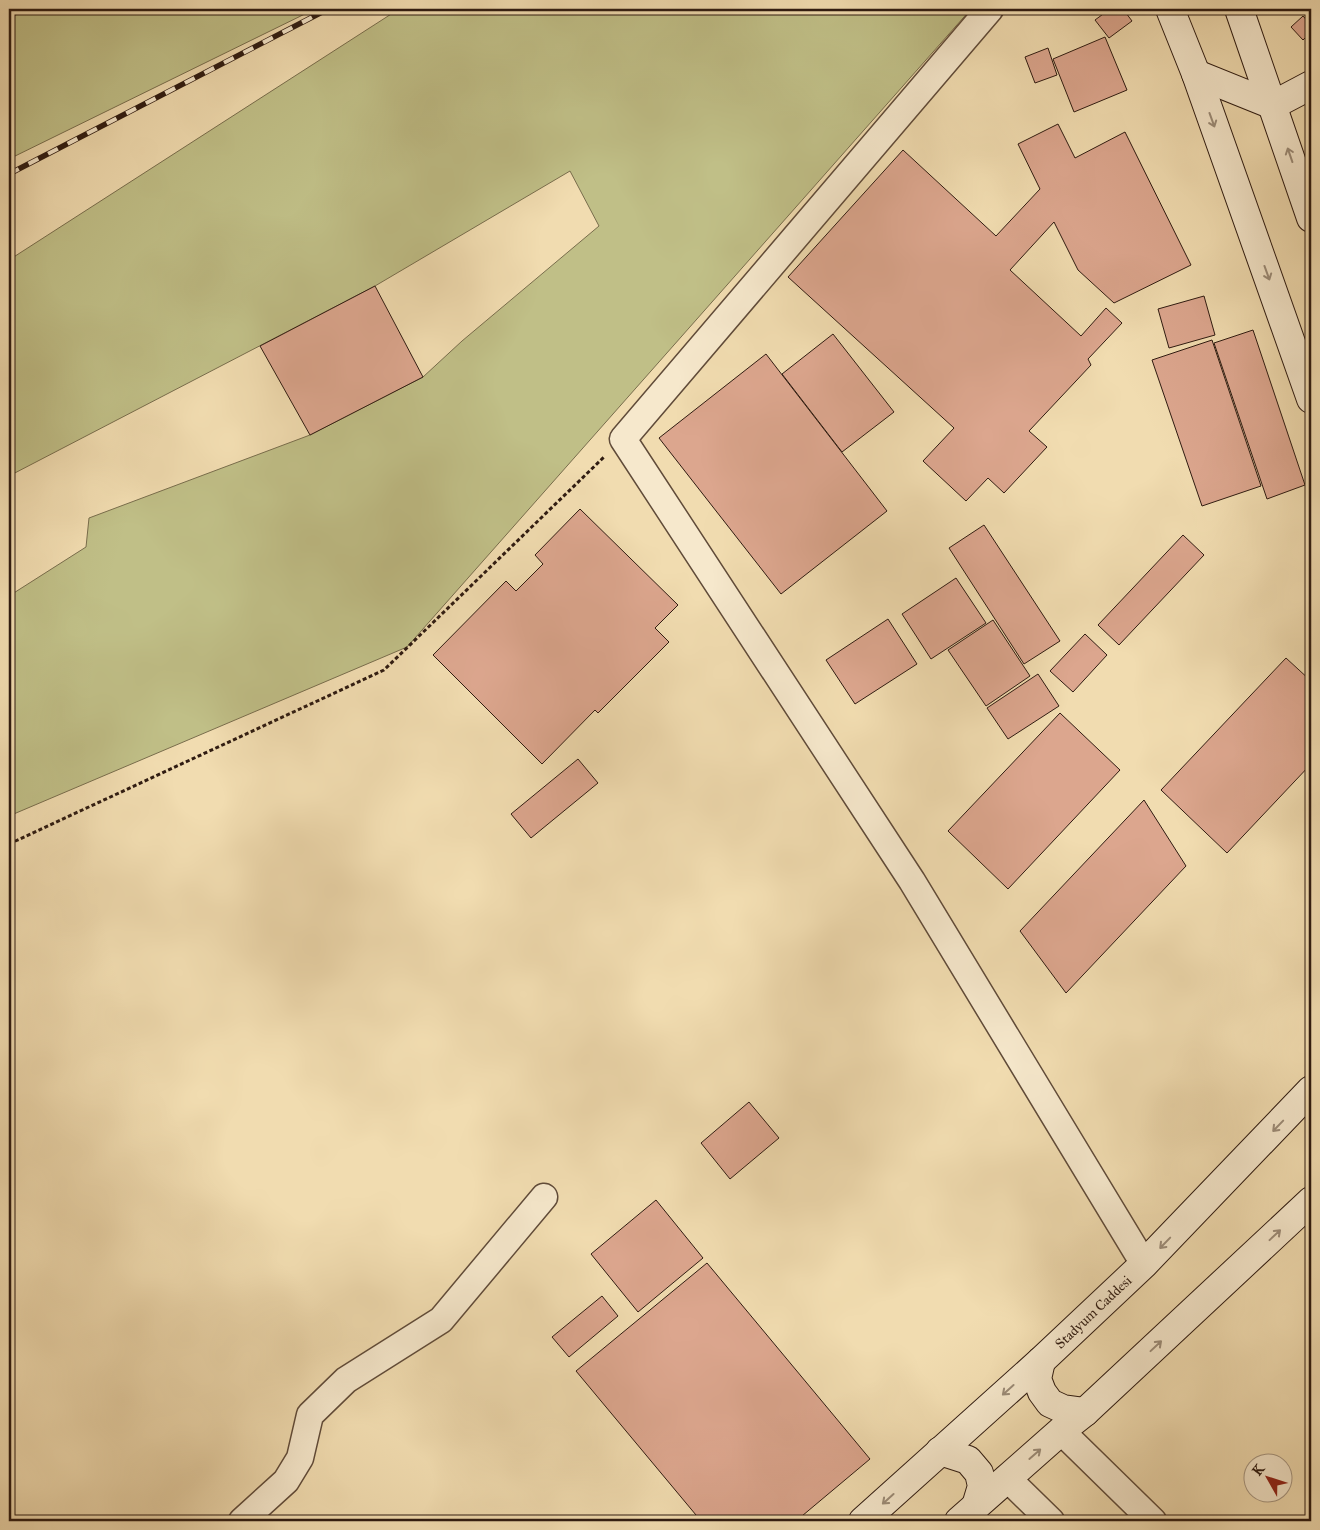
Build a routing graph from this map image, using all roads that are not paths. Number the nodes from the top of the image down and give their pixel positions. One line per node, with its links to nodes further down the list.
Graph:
1 (990, 9): 12 (street)
2 (1170, 9): 4 (main road)
3 (1239, 9): 6 (main road)
4 (1196, 74): 6 (main road); 8 (main road, one-way to 8)
5 (1311, 86): 6 (main road)
6 (1273, 105): 7 (main road, one-way to 6)
7 (1311, 218)
8 (1311, 399)
9 (1311, 1090): 12 (main road, Stadyum Caddesi, one-way to 12)
10 (544, 1197): 19 (street)
11 (1311, 1201): 14 (main road, one-way to 11)
12 (1144, 1264): 13 (main road, Stadyum Caddesi)
13 (1040, 1361): 14 (main road); 16 (main road, Stadyum Caddesi, one-way to 16)
14 (1085, 1412): 15 (main road)
15 (1062, 1430): 17 (main road, one-way to 15); 22 (street)
16 (940, 1451): 18 (main road); 20 (main road, Stadyum Caddesi, one-way to 20)
17 (1007, 1478): 18 (main road); 21 (street)
18 (968, 1514)
19 (242, 1521)
20 (864, 1521)
21 (1051, 1521)
22 (1152, 1521)

